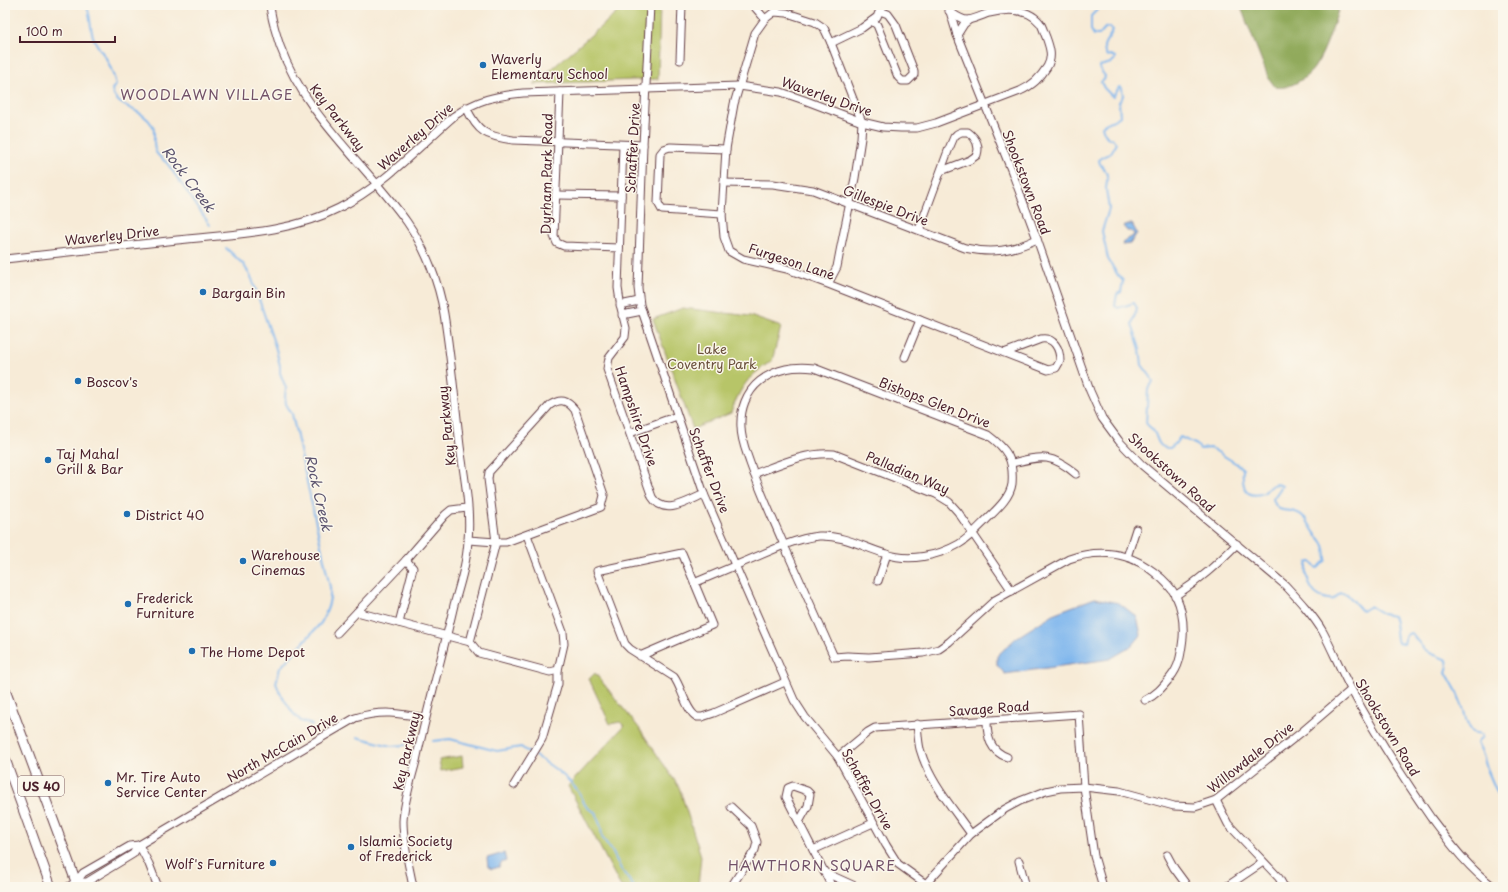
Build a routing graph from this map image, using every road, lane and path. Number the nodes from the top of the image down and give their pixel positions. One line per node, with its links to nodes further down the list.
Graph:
1 (270, 5): 25 (street, Key Parkway)
2 (650, 5): 14 (street, Schaffer Drive)
3 (682, 5): 12 (street)
4 (752, 5): 7 (street)
5 (881, 8): 9 (street); 9 (street)
6 (948, 8): 8 (street); 10 (street, Shookstown Road)
7 (765, 18): 11 (street); 13 (street, Furgeson Lane)
8 (969, 20): 10 (street); 16 (street)
9 (872, 21): 11 (street)
10 (957, 35): 16 (street, Shookstown Road)
11 (831, 43): 18 (street)
12 (680, 60)
13 (739, 86): 14 (street, Waverley Drive); 18 (street, Waverley Drive); 22 (street, Furgeson Lane)
14 (647, 89): 15 (street, Waverley Drive); 21 (street, Schaffer Drive)
15 (560, 92): 17 (street, Waverley Drive); 19 (street, Dyrham Park Road)
16 (984, 105): 18 (street, Waverley Drive); 31 (street, Shookstown Road)
17 (466, 107): 19 (street); 25 (street, Waverley Drive)
18 (862, 122): 28 (street)
19 (558, 143): 20 (street); 26 (street, Dyrham Park Road)
20 (623, 145): 21 (street); 27 (street, Hampshire Drive)
21 (643, 145): 35 (street, Schaffer Drive)
22 (726, 149): 24 (street, Furgeson Lane); 29 (street)
23 (941, 171): 23 (street); 30 (street)
24 (724, 183): 28 (street, Gillespie Drive); 29 (street, Furgeson Lane)
25 (377, 185): 33 (street, Waverley Drive); 48 (street, Key Parkway)
26 (556, 195): 27 (street); 32 (street, Dyrham Park Road)
27 (621, 196): 32 (street, Hampshire Drive)
28 (849, 203): 30 (street, Gillespie Drive); 34 (street)
29 (722, 214): 34 (street, Furgeson Lane)
30 (919, 230): 31 (street, Gillespie Drive)
31 (1037, 239): 54 (street, Shookstown Road)
32 (619, 248): 36 (street, Hampshire Drive)
33 (5, 259)
34 (828, 284): 39 (street, Furgeson Lane)
35 (639, 301): 36 (street); 37 (street, Schaffer Drive)
36 (620, 305): 38 (street, Hampshire Drive)
37 (642, 310): 38 (street); 42 (street, Schaffer Drive)
38 (622, 315): 43 (street, Hampshire Drive)
39 (920, 320): 40 (street, Furgeson Lane); 41 (street)
40 (1004, 353): 40 (street, Furgeson Lane)
41 (905, 357)
42 (677, 416): 43 (street); 47 (street, Schaffer Drive)
43 (630, 433): 47 (street, Hampshire Drive)
44 (1012, 463): 45 (street, Bishops Glen Drive); 46 (street); 50 (street)
45 (754, 474): 50 (street, Palladian Way); 55 (street, Bishops Glen Drive)
46 (1076, 474)
47 (704, 494): 59 (street, Schaffer Drive)
48 (467, 508): 52 (street, Key Parkway); 58 (street)
49 (1136, 529): 57 (street)
50 (972, 534): 56 (street); 62 (street, Palladian Way)
51 (527, 535): 53 (street); 53 (street); 70 (street)
52 (468, 540): 53 (street); 67 (street, Key Parkway)
53 (496, 542): 68 (street)
54 (1236, 544): 63 (street); 73 (street, Shookstown Road)
55 (784, 545): 56 (street); 59 (street); 62 (street, Bishops Glen Drive)
56 (887, 554): 60 (street)
57 (1127, 557): 62 (street); 63 (street)
58 (406, 560): 64 (street); 65 (street)
59 (735, 566): 61 (street); 71 (street, Schaffer Drive)
60 (878, 581)
61 (694, 583): 69 (street); 69 (street)
62 (1012, 591)
63 (1175, 596): 74 (street)
64 (357, 612): 65 (street); 66 (street)
65 (399, 623): 67 (street)
66 (337, 634)
67 (447, 636): 68 (street); 75 (street, Key Parkway)
68 (470, 642): 70 (street)
69 (640, 656): 71 (street)
70 (558, 670): 81 (street)
71 (785, 682): 78 (street, Schaffer Drive)
72 (5, 690): 94 (main road, US 40)
73 (1351, 690): 83 (street, Willowdale Drive); 107 (street, Shookstown Road)
74 (1145, 700)
75 (425, 718): 88 (street, North McCain Drive); 98 (street, Key Parkway)
76 (987, 721): 77 (street, Savage Road); 79 (street); 82 (street, Savage Road)
77 (917, 724): 78 (street, Savage Road); 87 (street)
78 (838, 757): 86 (street, Schaffer Drive)
79 (1007, 757)
80 (5, 759): 96 (main road, US 40)
81 (514, 785)
82 (1084, 787): 83 (street, Willowdale Drive); 87 (street, Willowdale Drive); 103 (street)
83 (1216, 800): 92 (street)
84 (731, 807): 99 (street)
85 (799, 822): 85 (street); 89 (street)
86 (873, 823): 89 (street); 95 (street, Schaffer Drive)
87 (971, 834): 95 (street, Willowdale Drive)
88 (139, 845): 94 (street, North McCain Drive); 97 (street)
89 (813, 850): 93 (street)
90 (1167, 855): 104 (street)
91 (1018, 861): 102 (street)
92 (1263, 862): 105 (street); 106 (street)
93 (824, 872): 100 (street); 101 (street)
94 (74, 885)
95 (926, 886)
96 (51, 887)
97 (158, 887)
98 (413, 887)
99 (731, 887)
100 (832, 887)
101 (857, 887)
102 (1026, 887)
103 (1103, 887)
104 (1188, 887)
105 (1226, 887)
106 (1284, 887)
107 (1494, 887)

